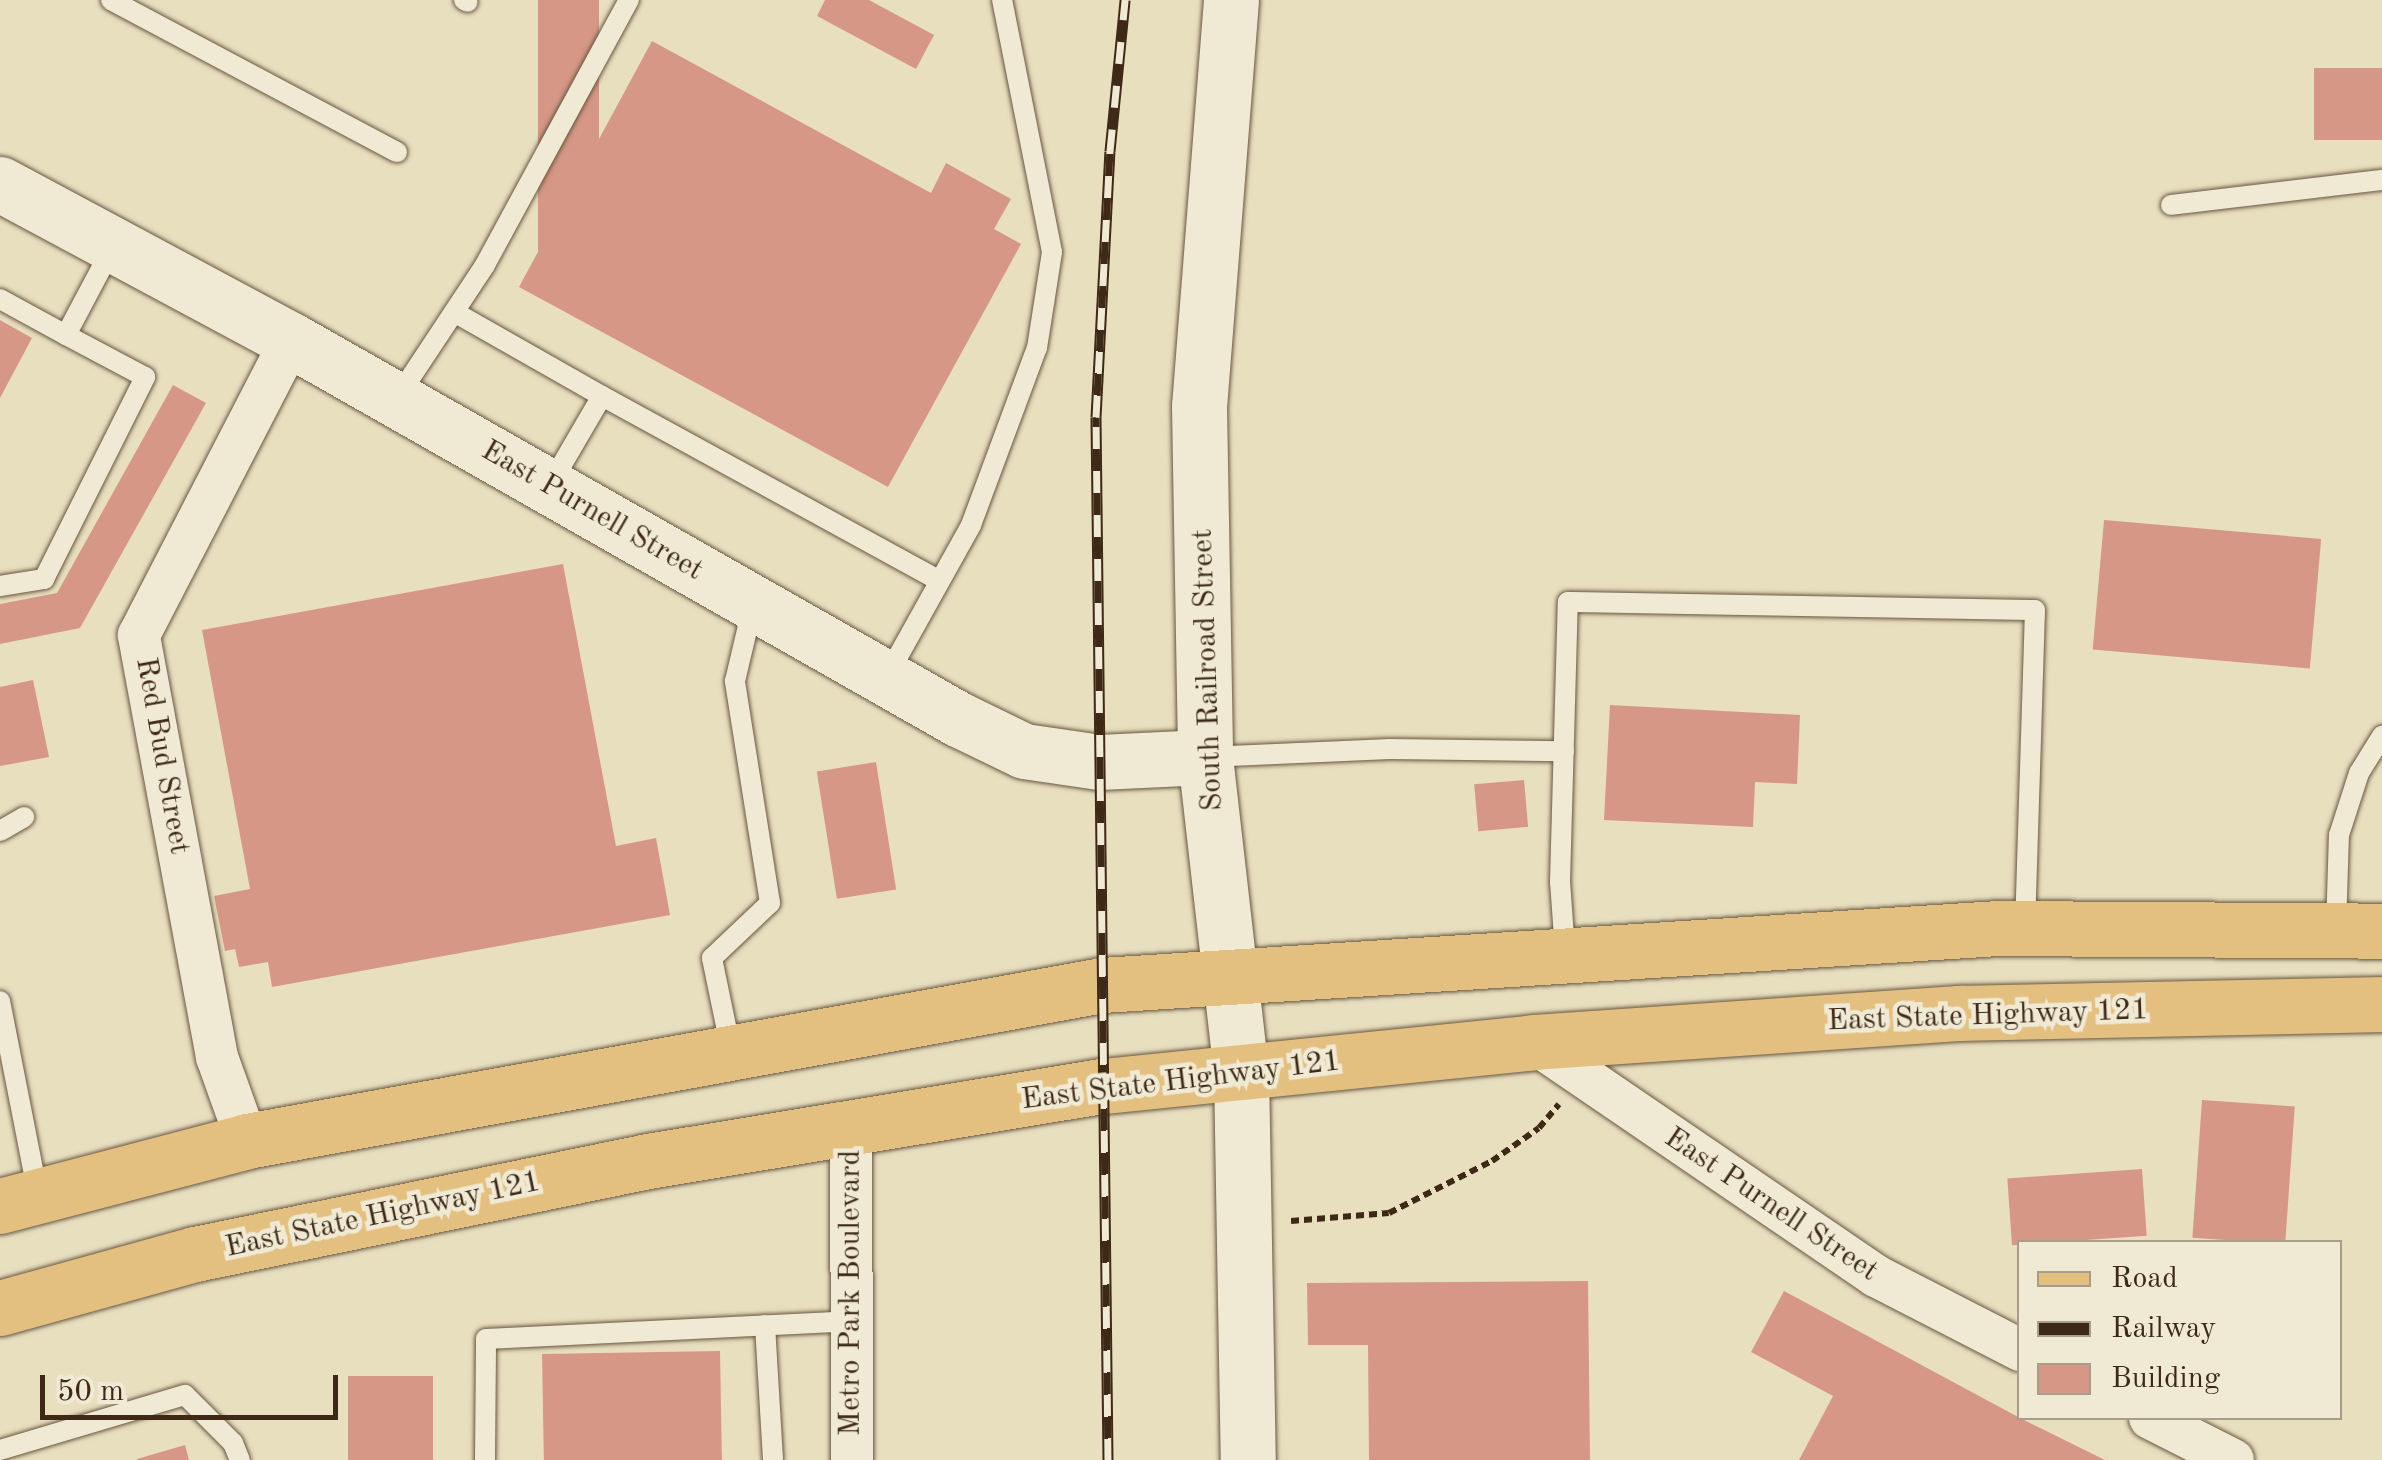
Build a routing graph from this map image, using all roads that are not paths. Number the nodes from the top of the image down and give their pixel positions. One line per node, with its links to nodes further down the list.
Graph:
1 (111, 0): 5 (lane)
2 (629, 0): 11 (lane)
3 (1002, 0): 17 (lane)
4 (1231, 0): 23 (street, South Railroad Street)
5 (397, 152)
6 (2382, 180): 8 (lane)
7 (0, 184): 9 (street, East Purnell Street)
8 (2171, 205)
9 (114, 245): 12 (lane); 13 (street, East Purnell Street)
10 (0, 299): 12 (lane)
11 (454, 312): 14 (lane); 15 (lane)
12 (66, 335): 18 (lane)
13 (291, 340): 15 (street, East Purnell Street); 36 (street, Red Bud Street)
14 (602, 396): 16 (lane); 17 (lane)
15 (396, 400): 16 (street, East Purnell Street)
16 (549, 486): 19 (street, East Purnell Street)
17 (940, 581): 20 (lane)
18 (0, 586)
19 (754, 603): 20 (street, East Purnell Street); 33 (lane)
20 (886, 678): 23 (street, East Purnell Street)
21 (2382, 736): 27 (lane)
22 (1564, 751): 23 (lane); 26 (lane); 28 (lane)
23 (1205, 757): 29 (street, South Railroad Street)
24 (24, 817): 25 (lane)
25 (0, 831)
26 (2025, 928): 27 (main road); 28 (main road)
27 (2359, 931)
28 (1566, 953): 29 (main road)
29 (1232, 976): 33 (main road); 34 (street, South Railroad Street)
30 (0, 1001): 37 (lane)
31 (2382, 1004): 32 (main road, East State Highway 121)
32 (1533, 1042): 34 (main road, East State Highway 121); 41 (street, East Purnell Street)
33 (732, 1050): 36 (main road)
34 (1241, 1071): 35 (main road, East State Highway 121); 48 (street, South Railroad Street)
35 (851, 1126): 38 (main road, East State Highway 121); 39 (street, Metro Park Boulevard)
36 (247, 1140): 37 (main road)
37 (19, 1201)
38 (0, 1308)
39 (852, 1321): 40 (lane); 47 (street, Metro Park Boulevard)
40 (765, 1325): 45 (lane); 46 (lane)
41 (2017, 1348)
42 (2154, 1420): 49 (street)
43 (0, 1450): 44 (lane)
44 (240, 1460)
45 (485, 1460)
46 (773, 1460)
47 (852, 1460)
48 (1248, 1460)
49 (2233, 1460)

